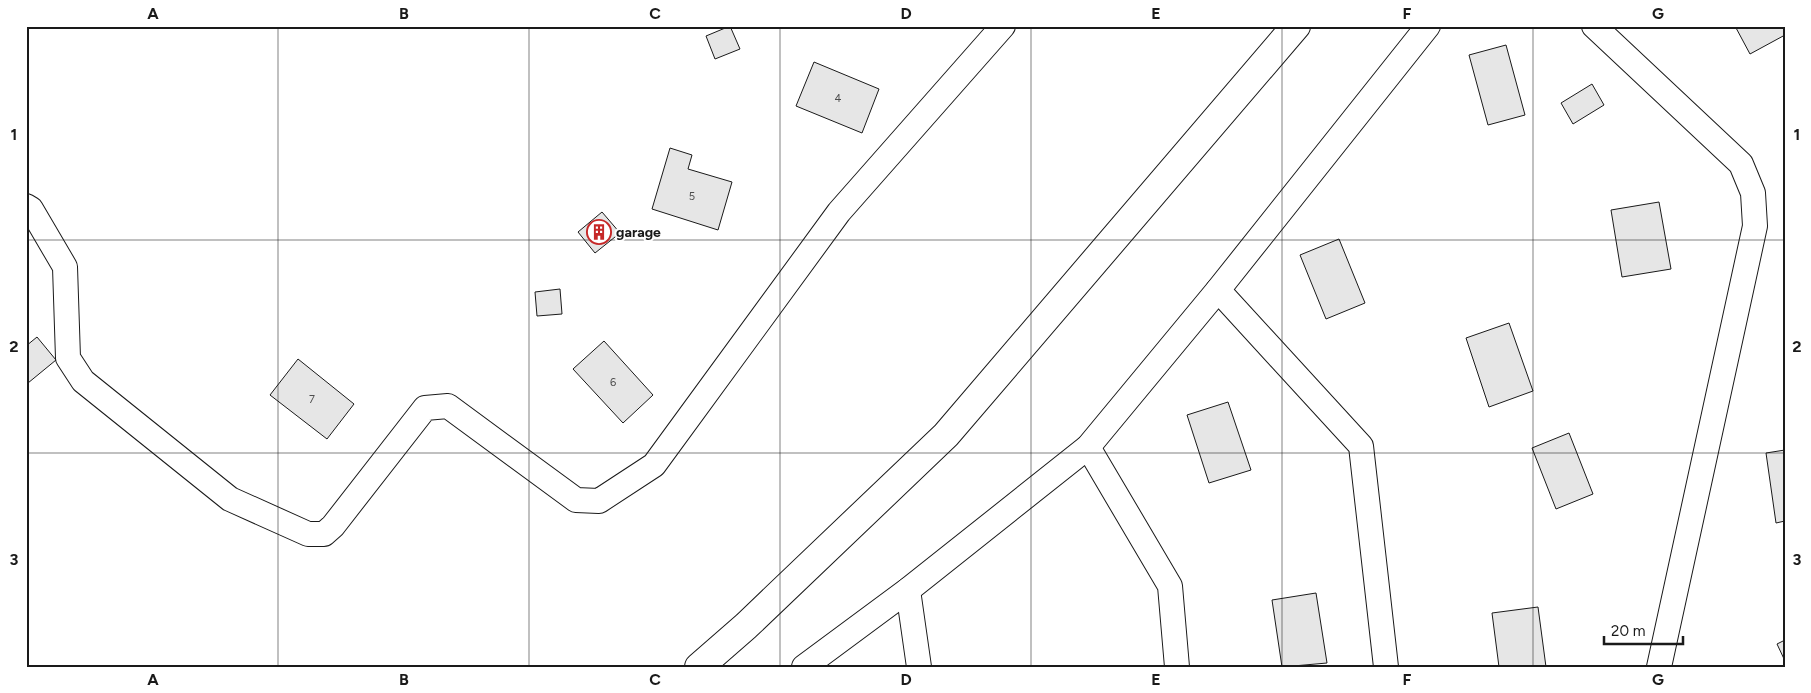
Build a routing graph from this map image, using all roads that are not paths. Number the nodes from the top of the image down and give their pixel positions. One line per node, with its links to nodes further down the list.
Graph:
1 (1003, 26): 5 (street)
2 (1296, 26): 9 (main road)
3 (1428, 26): 6 (street)
4 (1594, 26): 14 (street)
5 (26, 206)
6 (1218, 290): 7 (street); 13 (street)
7 (1088, 448): 8 (street); 12 (street)
8 (908, 590): 10 (street); 11 (street)
9 (699, 667)
10 (804, 667)
11 (919, 667)
12 (1176, 667)
13 (1386, 667)
14 (1659, 667)

